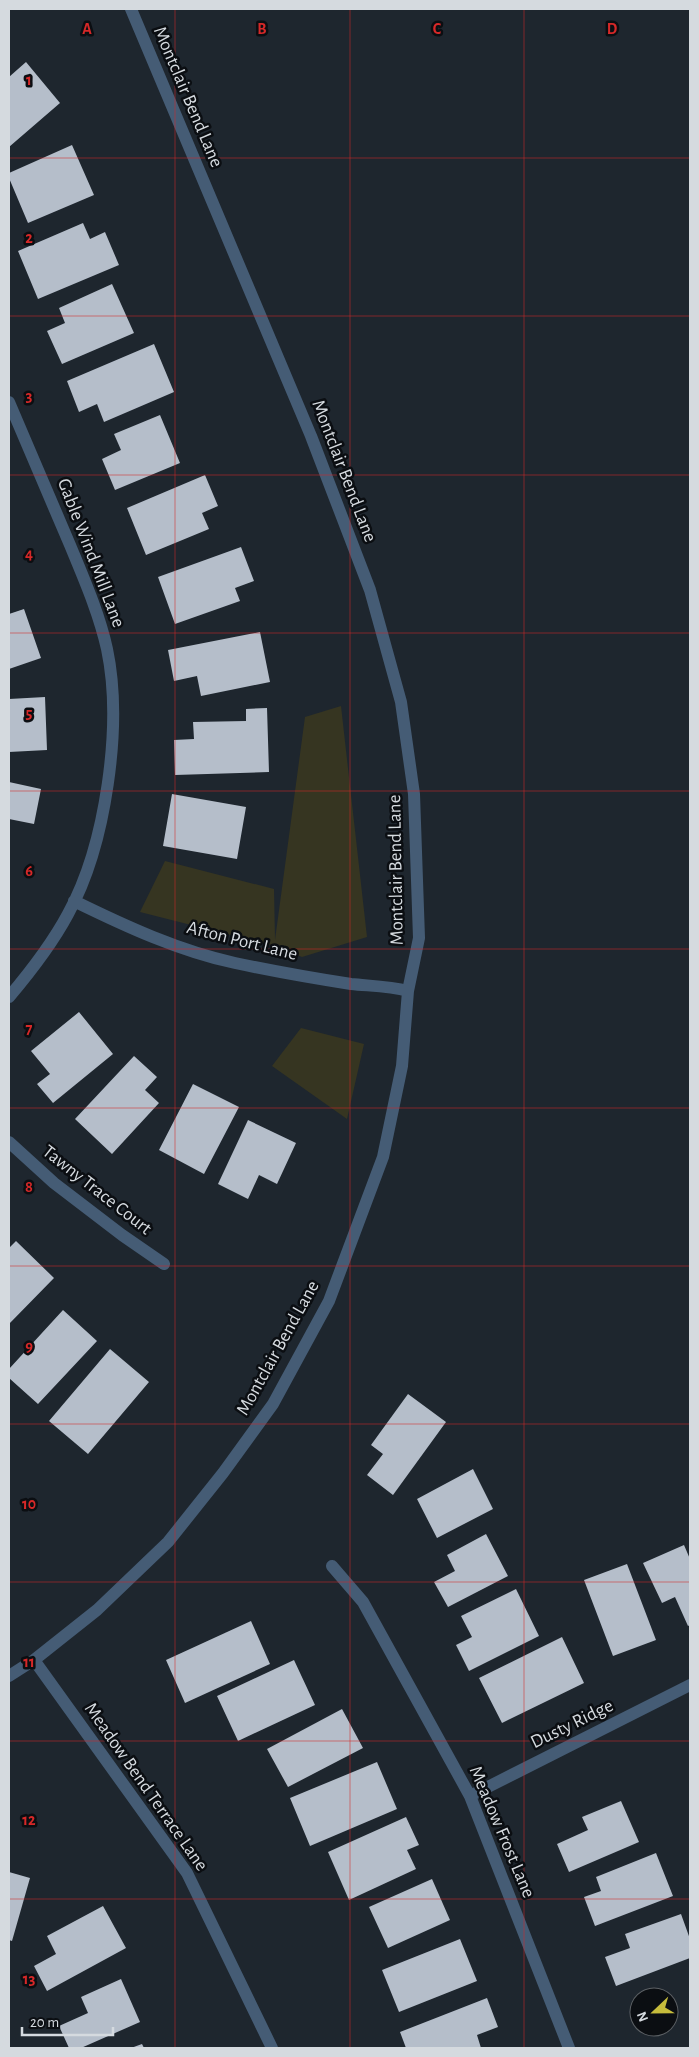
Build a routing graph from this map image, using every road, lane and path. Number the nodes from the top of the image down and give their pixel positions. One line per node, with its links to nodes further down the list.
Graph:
1 (131, 9): 4 (street, Montclair Bend Lane)
2 (9, 402): 3 (street, Gable Wind Mill Lane)
3 (74, 901): 4 (street, Afton Port Lane); 5 (street, Gable Wind Mill Lane)
4 (408, 991): 9 (street, Montclair Bend Lane)
5 (9, 997)
6 (9, 1142): 7 (street, Tawny Trace Court)
7 (164, 1264)
8 (332, 1566): 12 (street, Meadow Frost Lane)
9 (34, 1660): 10 (street, Montclair Bend Lane); 13 (street, Meadow Bend Terrace Lane)
10 (9, 1676)
11 (690, 1685): 12 (street, Dusty Ridge)
12 (470, 1796): 14 (street, Meadow Frost Lane)
13 (272, 2048)
14 (569, 2048)

